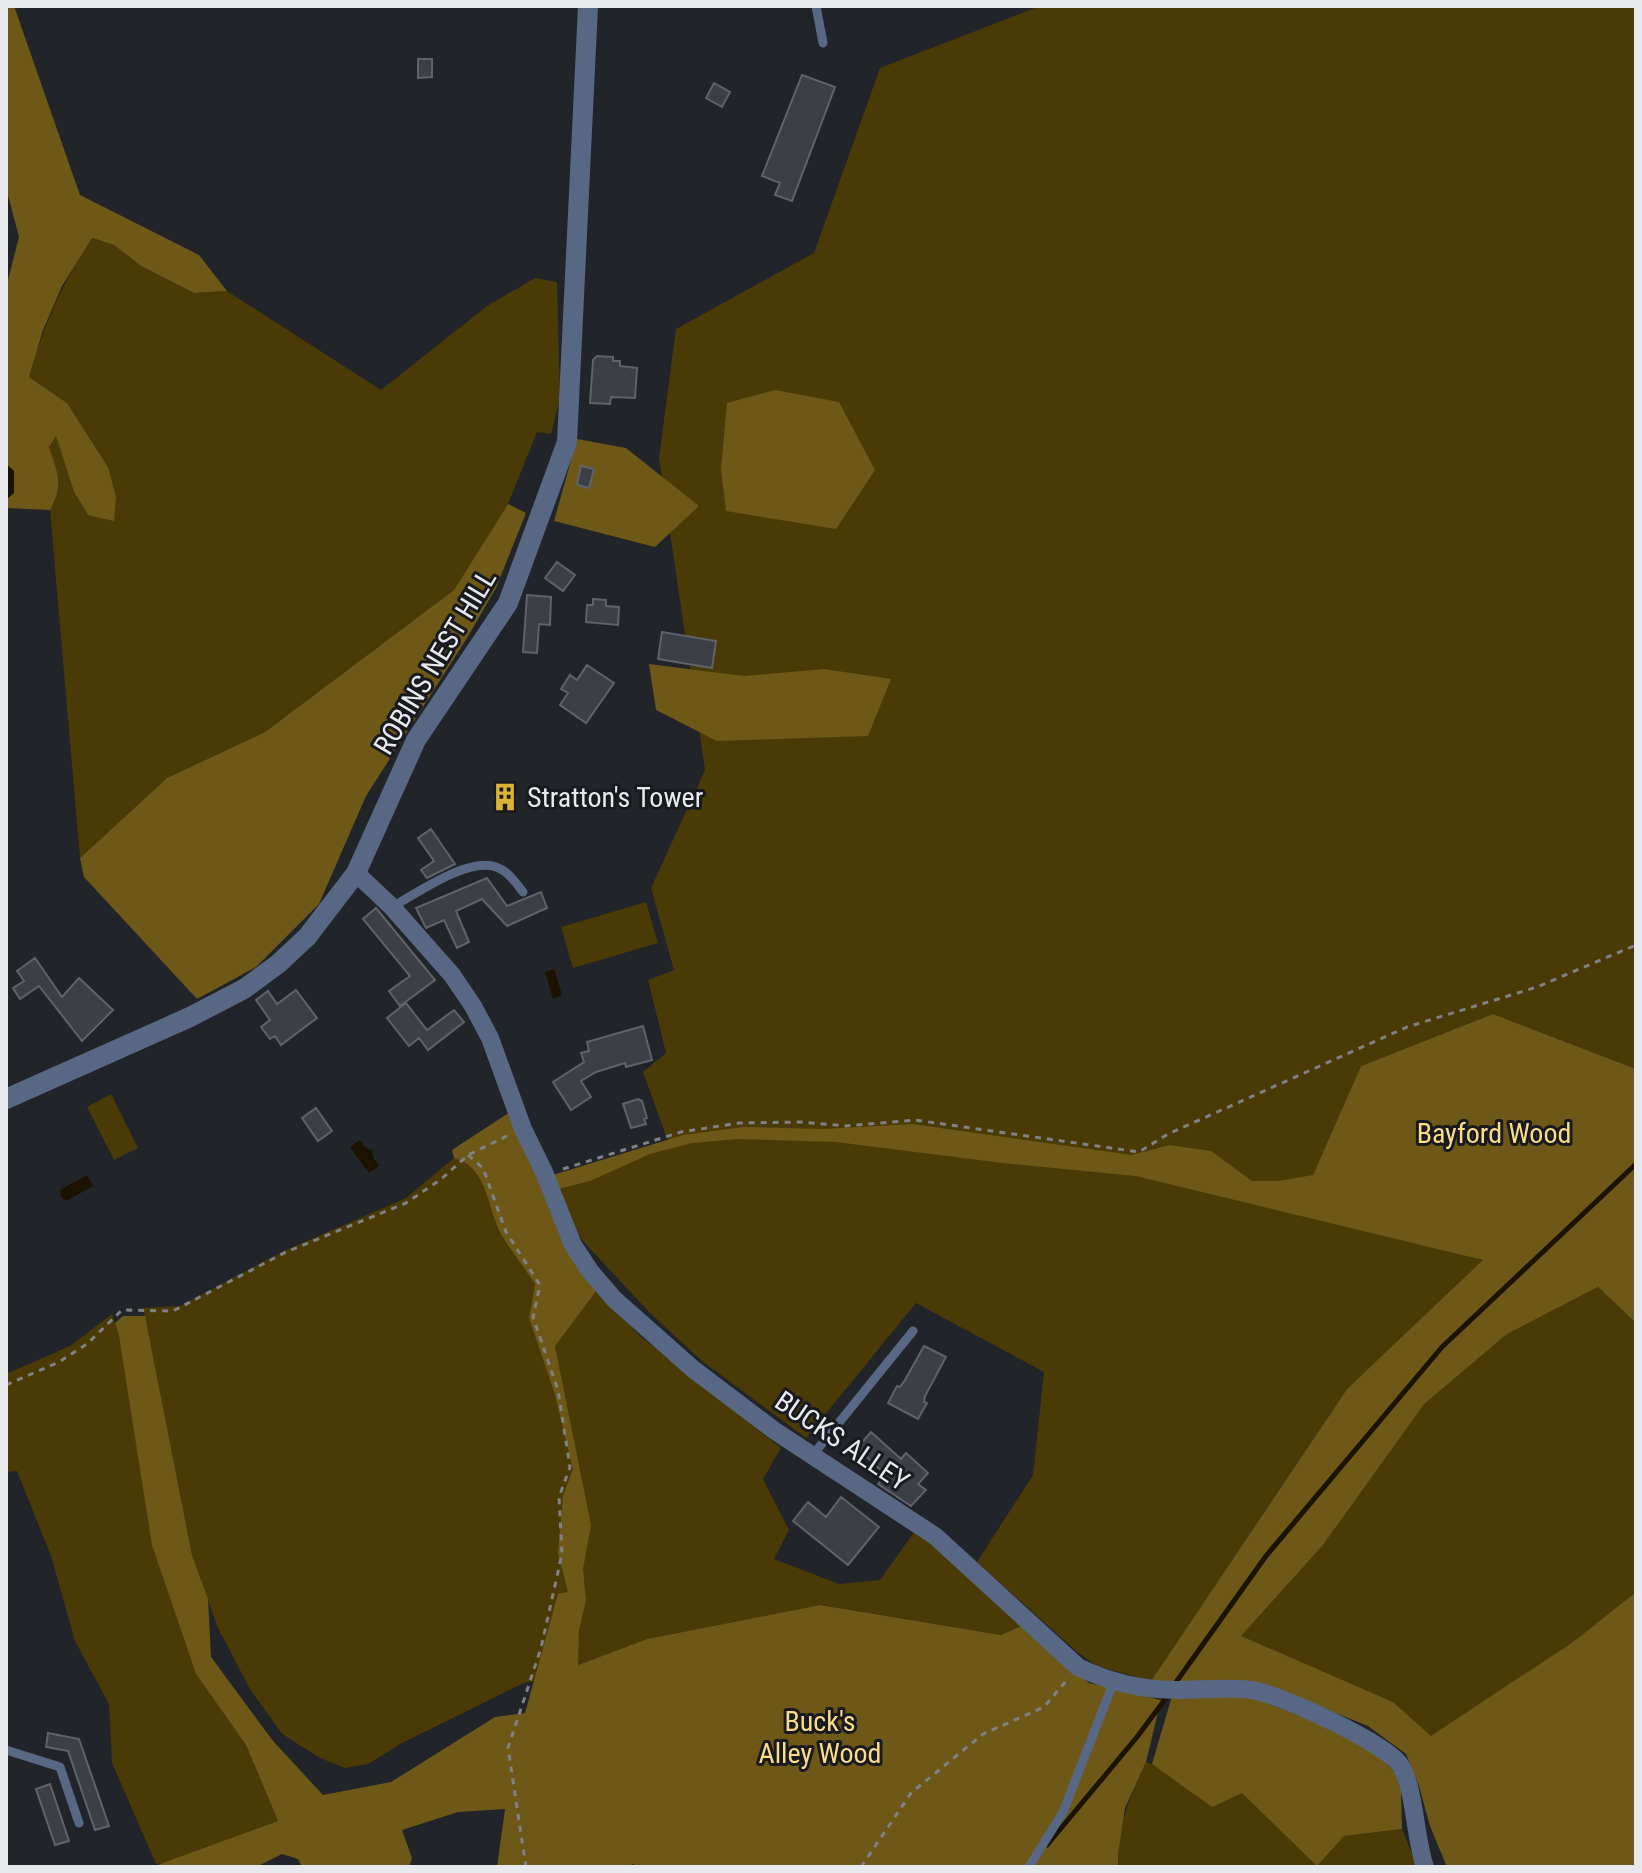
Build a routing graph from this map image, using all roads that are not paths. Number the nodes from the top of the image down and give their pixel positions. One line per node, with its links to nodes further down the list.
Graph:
1 (588, 6): 4 (street, ROBINS NEST HILL)
2 (816, 6): 3 (lane)
3 (823, 43)
4 (356, 873): 6 (street, BUCKS ALLEY); 7 (street, ROBINS NEST HILL)
5 (523, 892): 6 (lane)
6 (392, 907): 9 (street, BUCKS ALLEY)
7 (6, 1099)
8 (913, 1331): 9 (lane)
9 (812, 1456): 10 (street, BUCKS ALLEY)
10 (1114, 1681): 13 (lane); 14 (street, BUCKS ALLEY)
11 (6, 1750): 12 (lane)
12 (79, 1823)
13 (1029, 1867)
14 (1425, 1867)

